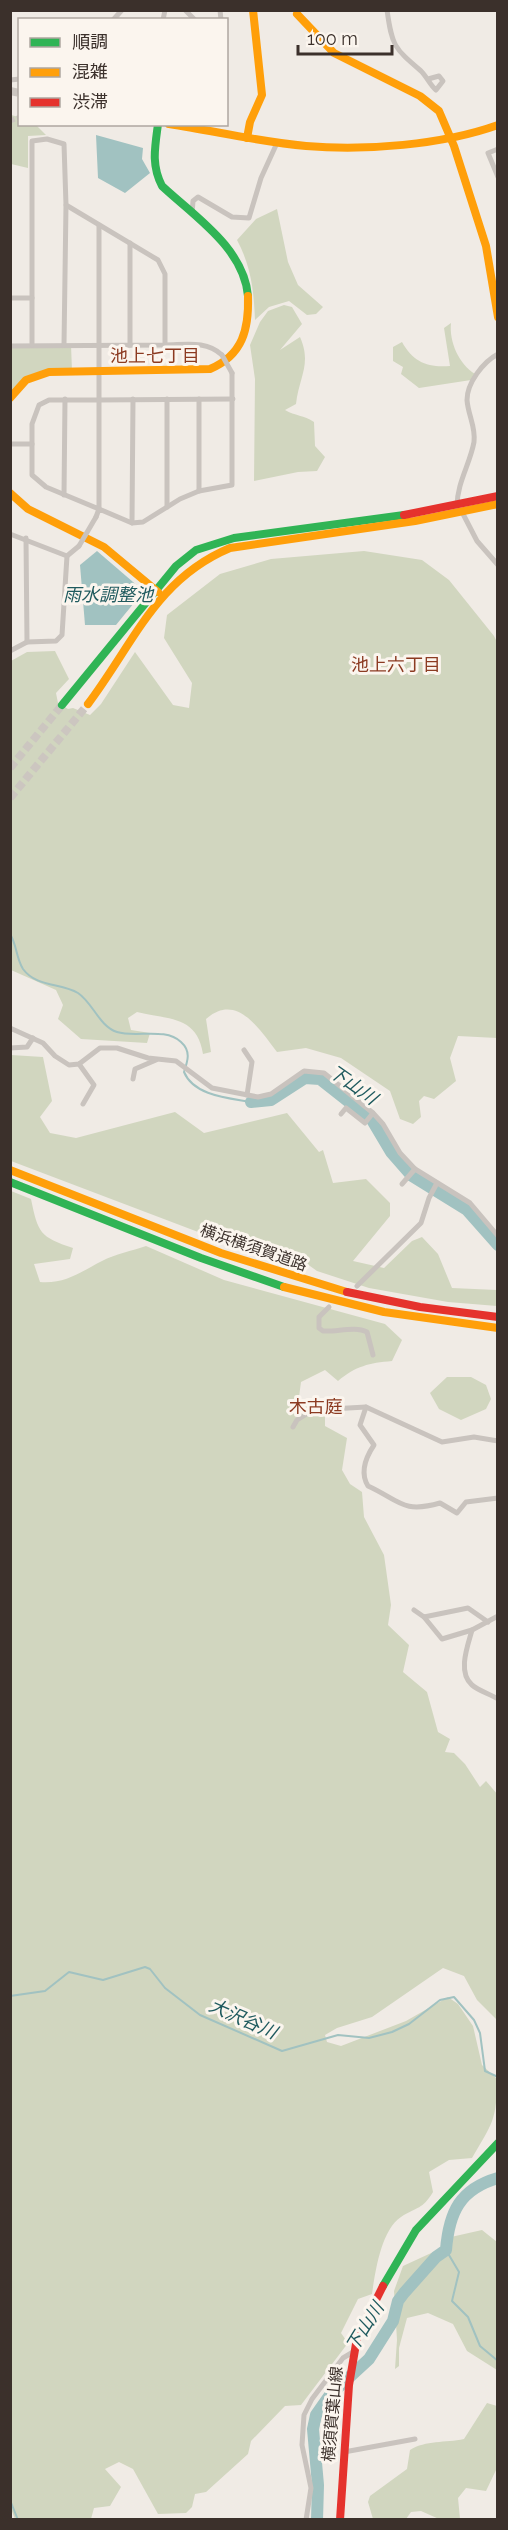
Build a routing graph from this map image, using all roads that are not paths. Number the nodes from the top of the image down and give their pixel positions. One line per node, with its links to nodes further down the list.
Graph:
1 (253, 10): 8 (main road)
2 (387, 10): 4 (street)
3 (297, 14): 9 (main road)
4 (428, 80)
5 (498, 125): 9 (main road)
6 (158, 126): 14 (main road)
7 (180, 126): 8 (main road)
8 (247, 138): 10 (main road)
9 (452, 138): 10 (main road); 19 (main road)
10 (277, 143): 14 (street)
11 (498, 149): 12 (street)
12 (498, 177)
13 (66, 205): 15 (street); 18 (street); 21 (street)
14 (192, 215): 27 (main road)
15 (99, 225): 16 (street); 22 (street)
16 (130, 243): 23 (street); 24 (street)
17 (10, 298): 18 (street)
18 (32, 298): 20 (street)
19 (498, 317)
20 (32, 345): 21 (street); 25 (street)
21 (64, 345): 22 (street)
22 (99, 345): 23 (street); 27 (street)
23 (130, 345): 24 (street)
24 (165, 345): 33 (street, bridge)
25 (10, 346)
26 (498, 354): 44 (street)
27 (99, 371): 28 (main road); 34 (street)
28 (10, 398)
29 (65, 399): 34 (street); 36 (street); 39 (street)
30 (133, 399): 31 (street); 34 (street); 45 (street)
31 (167, 399): 32 (street); 42 (street)
32 (199, 399): 33 (street); 37 (street)
33 (233, 399): 37 (street)
34 (99, 400): 43 (street)
35 (10, 444): 36 (street)
36 (32, 444): 39 (street)
37 (199, 491): 42 (street)
38 (10, 494): 50 (main road)
39 (64, 495): 43 (street)
40 (498, 496): 44 (main road)
41 (498, 504): 44 (main road)
42 (167, 507): 45 (street)
43 (99, 508): 45 (street); 48 (street, bridge)
44 (460, 509): 49 (street); 50 (main road); 51 (main road)
45 (132, 523)
46 (10, 534): 47 (street)
47 (27, 538): 48 (street); 52 (street)
48 (67, 556): 52 (street)
49 (498, 565)
50 (155, 589): 51 (main road); 55 (main road)
51 (163, 596): 54 (main road)
52 (27, 642): 53 (street)
53 (10, 651)
54 (88, 704)
55 (62, 705)
56 (10, 1028): 57 (street)
57 (33, 1038): 58 (street); 61 (street)
58 (10, 1048)
59 (244, 1050): 63 (street)
60 (158, 1060): 61 (street); 62 (street); 63 (street)
61 (79, 1064): 64 (street)
62 (133, 1079)
63 (247, 1095): 66 (street)
64 (83, 1104)
65 (341, 1114): 66 (street)
66 (372, 1114): 68 (street)
67 (10, 1170): 75 (main road, 横浜横須賀道路)
68 (414, 1170): 70 (street); 71 (street)
69 (10, 1182): 76 (main road, 横浜横須賀道路)
70 (402, 1184)
71 (437, 1184): 72 (street); 73 (street)
72 (498, 1236)
73 (357, 1286)
74 (329, 1307): 77 (street)
75 (498, 1317)
76 (498, 1328)
77 (373, 1355)
78 (366, 1407): 79 (street); 80 (street); 81 (street)
79 (293, 1427)
80 (498, 1441)
81 (498, 1498)
82 (414, 1610): 84 (street)
83 (498, 1616): 85 (street)
84 (424, 1617): 85 (street); 86 (street)
85 (488, 1622): 86 (street)
86 (472, 1630): 87 (street)
87 (498, 1699)
88 (498, 2143): 89 (main road, 横須賀葉山線)
89 (352, 2357): 91 (main road, 横須賀葉山線); 92 (street)
90 (415, 2439): 91 (street)
91 (344, 2452): 93 (main road, 横須賀葉山線)
92 (306, 2520)
93 (340, 2520)

